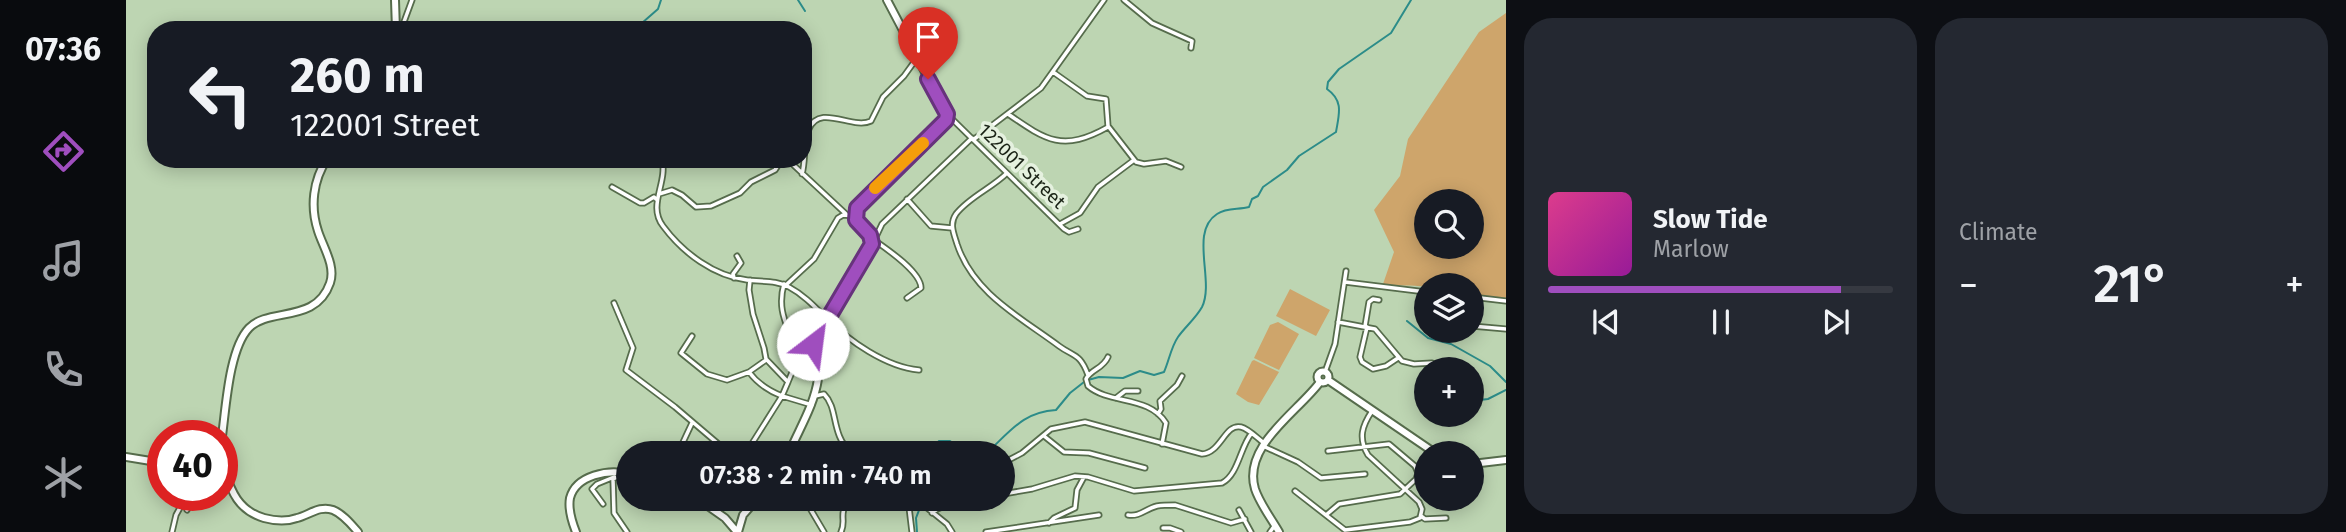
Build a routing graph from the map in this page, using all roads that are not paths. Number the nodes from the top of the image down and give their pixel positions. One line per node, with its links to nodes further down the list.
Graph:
1 (395, 0): 6 (street)
2 (412, 0): 7 (street)
3 (887, 0): 11 (street, 122001 Street)
4 (1104, 0): 12 (street)
5 (1124, 0): 10 (street)
6 (396, 14): 7 (street); 8 (street)
7 (405, 17): 9 (street)
8 (397, 21)
9 (403, 21)
10 (1191, 47)
11 (917, 58): 13 (street, 122001 Street); 15 (street)
12 (1053, 72): 14 (street); 16 (street)
13 (947, 114): 17 (street, 122001 Street); 31 (street)
14 (1008, 114): 16 (street); 17 (street)
15 (812, 125)
16 (1108, 127): 18 (street)
17 (972, 139): 25 (street, 122001 Street); 29 (street)
18 (1134, 159): 19 (street); 32 (street)
19 (1181, 167)
20 (322, 168): 71 (street)
21 (663, 168): 28 (street)
22 (777, 168): 28 (street)
23 (795, 168): 26 (street)
24 (803, 168): 26 (street)
25 (1007, 173): 32 (street, 122001 Street); 33 (street)
26 (802, 174): 30 (street)
27 (612, 187): 28 (street)
28 (657, 197): 38 (street)
29 (907, 199): 33 (street); 35 (street)
30 (846, 214): 31 (street); 41 (street)
31 (855, 216): 35 (street)
32 (1060, 224): 34 (street, 122001 Street)
33 (952, 228): 61 (street)
34 (1078, 229)
35 (873, 242): 43 (street); 48 (street)
36 (737, 256): 38 (street)
37 (1346, 271): 40 (street)
38 (734, 278): 39 (street)
39 (750, 280): 41 (street); 56 (street)
40 (1345, 282): 42 (street); 49 (street)
41 (785, 285): 48 (street); 64 (street)
42 (1414, 291)
43 (907, 298)
44 (1484, 298): 46 (street)
45 (1379, 300): 50 (street)
46 (1506, 301)
47 (614, 303): 72 (street)
48 (827, 319): 58 (street); 68 (street)
49 (1338, 322): 50 (street); 60 (street)
50 (1366, 326): 55 (street); 55 (street)
51 (1484, 327): 52 (street)
52 (1506, 329)
53 (692, 336): 59 (street)
54 (1108, 357): 61 (street)
55 (1398, 358): 57 (street)
56 (766, 360): 59 (street); 64 (street)
57 (1414, 364)
58 (919, 370)
59 (749, 372): 66 (street)
60 (1325, 372): 63 (street)
61 (1088, 375): 67 (street)
62 (1182, 376): 70 (street)
63 (1324, 381): 69 (street); 82 (street)
64 (788, 382): 66 (street)
65 (1138, 391): 67 (street)
66 (782, 396): 68 (street); 77 (street)
67 (1116, 398): 70 (street)
68 (813, 401): 78 (street); 79 (street)
69 (1372, 411): 80 (street); 83 (street)
70 (1158, 414): 81 (street)
71 (225, 420)
72 (692, 423): 75 (street); 76 (street)
73 (1251, 434): 81 (street); 82 (street); 94 (street)
74 (1043, 435): 81 (street); 86 (street); 90 (street)
75 (684, 441)
76 (714, 441)
77 (754, 441)
78 (795, 441)
79 (842, 441)
80 (1417, 441)
81 (1162, 444)
82 (1263, 445): 92 (street); 119 (street)
83 (1363, 446): 84 (street); 95 (street); 95 (street)
84 (1328, 451)
85 (126, 457): 87 (street)
86 (1015, 457)
87 (147, 460)
88 (1506, 460): 89 (street)
89 (1484, 463)
90 (1145, 468)
91 (616, 473): 122 (street)
92 (1365, 474)
93 (614, 477): 99 (street); 123 (street)
94 (1084, 477): 97 (street); 117 (street)
95 (1406, 490): 113 (street); 114 (street)
96 (1296, 491): 113 (street)
97 (1015, 492)
98 (238, 501): 121 (street)
99 (603, 504)
100 (1239, 510): 116 (street)
101 (178, 511): 120 (street)
102 (715, 511): 124 (street)
103 (746, 511): 124 (street)
104 (812, 511): 125 (street)
105 (842, 511): 126 (street)
106 (910, 511): 110 (street)
107 (913, 511): 110 (street)
108 (934, 511): 109 (street)
109 (932, 513): 128 (street)
110 (911, 515): 127 (street)
111 (1099, 515): 117 (street)
112 (1128, 515): 116 (street)
113 (1326, 515): 114 (street)
114 (1421, 516): 115 (street)
115 (1446, 518)
116 (1245, 519): 131 (street)
117 (1049, 523): 129 (street)
118 (1163, 528): 130 (street)
119 (1275, 530)
120 (172, 532)
121 (358, 532)
122 (576, 532)
123 (627, 532)
124 (737, 532)
125 (824, 532)
126 (841, 532)
127 (912, 532)
128 (952, 532)
129 (986, 532)
130 (1181, 532)
131 (1251, 532)

